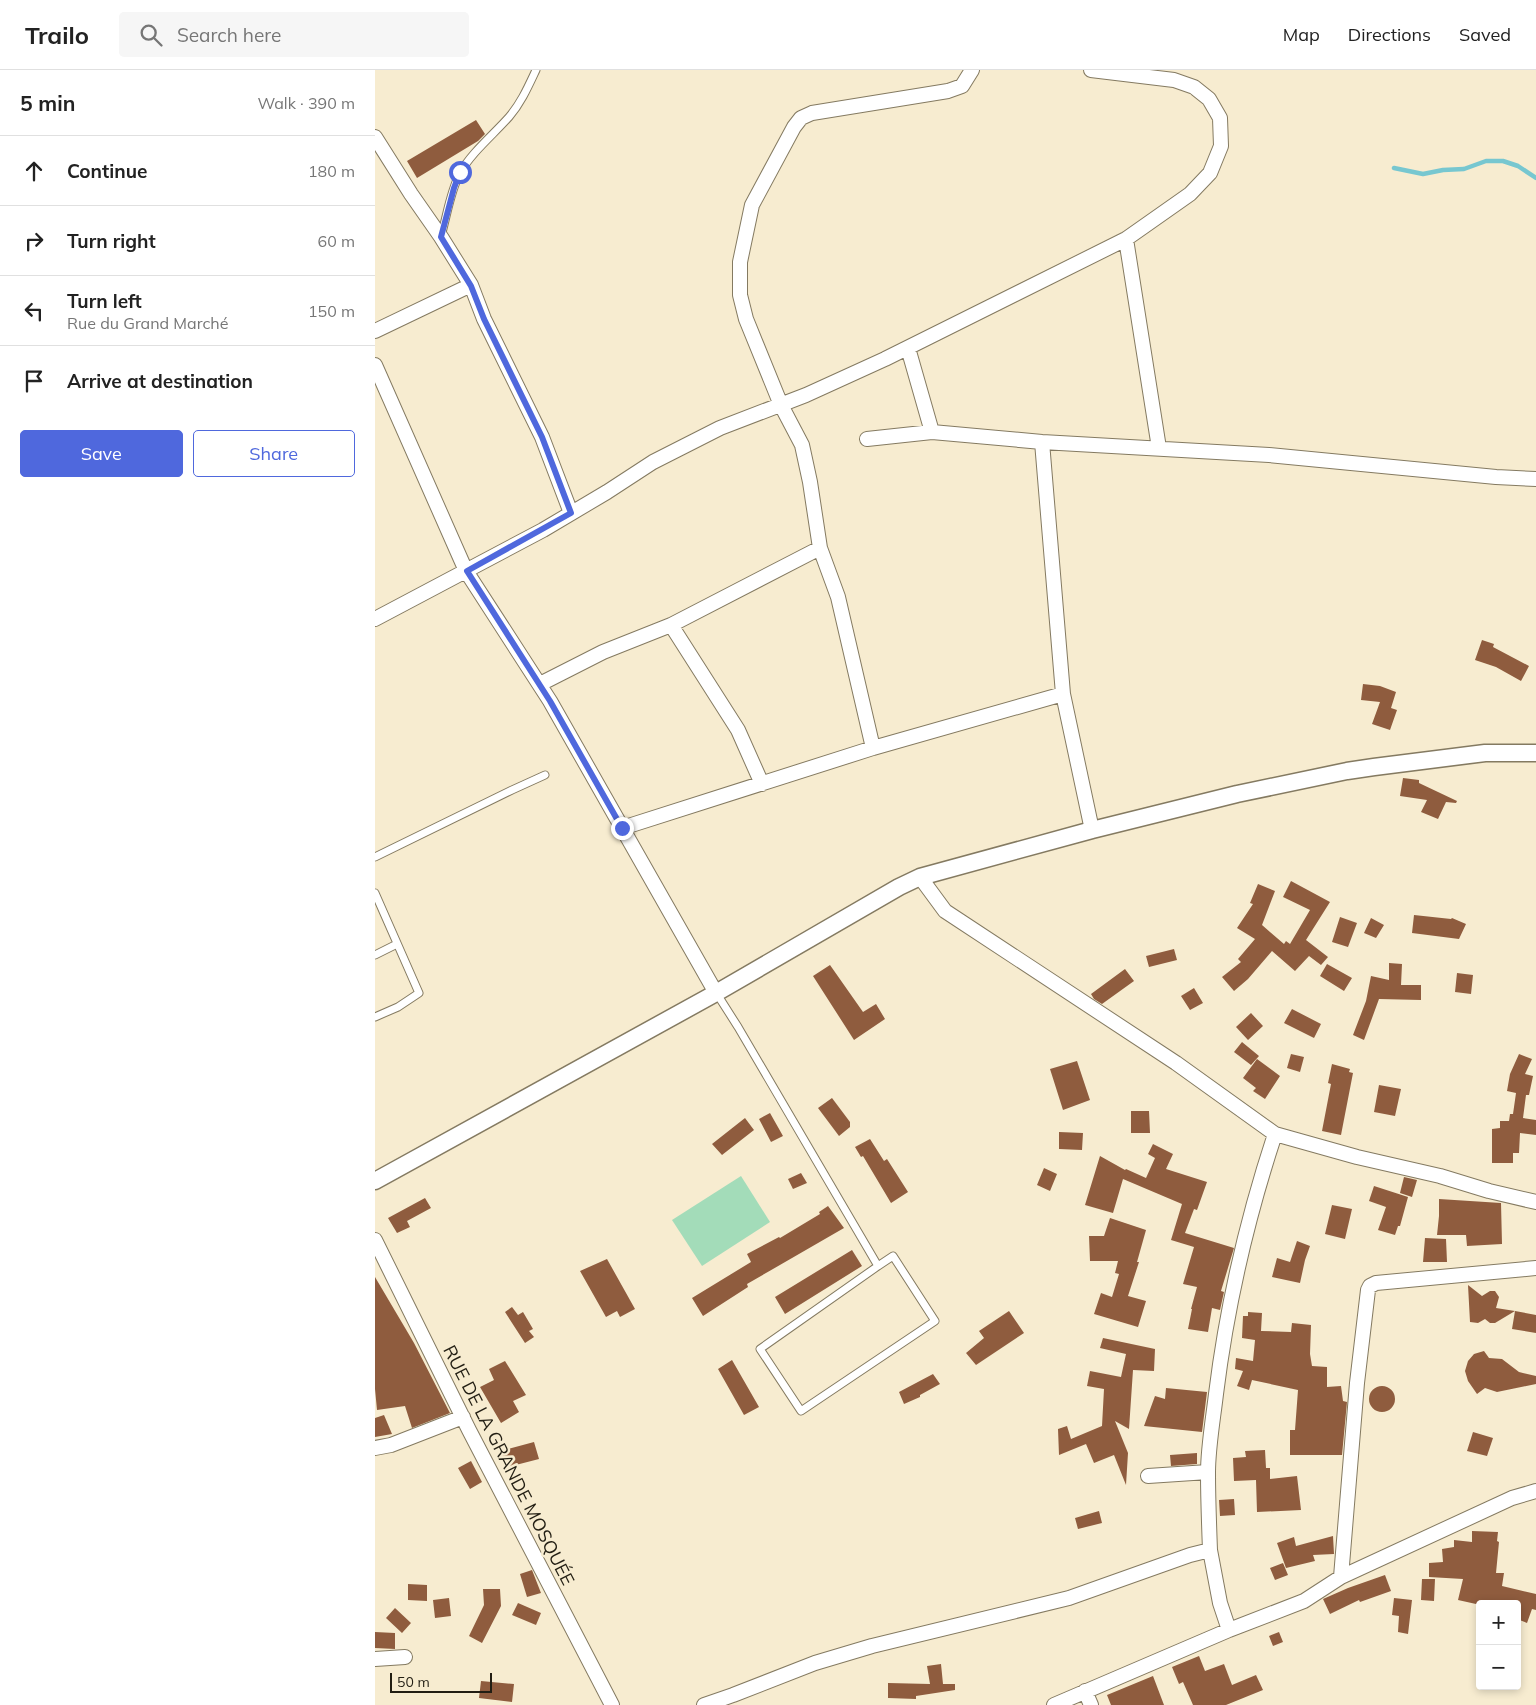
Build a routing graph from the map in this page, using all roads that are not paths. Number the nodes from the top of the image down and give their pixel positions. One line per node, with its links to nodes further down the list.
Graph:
1 (536, 70): 5 (lane)
2 (972, 70): 11 (street)
3 (1091, 70): 6 (street)
4 (375, 137): 5 (street)
5 (441, 237): 7 (street)
6 (1126, 239): 9 (street); 15 (street)
7 (471, 286): 8 (street); 17 (street)
8 (375, 331)
9 (908, 348): 11 (street); 12 (street)
10 (375, 365): 19 (street)
11 (781, 405): 17 (street); 18 (street)
12 (932, 432): 13 (street); 14 (street)
13 (867, 438)
14 (1042, 442): 15 (street); 23 (street)
15 (1159, 448): 16 (street)
16 (1536, 479)
17 (571, 513): 19 (street)
18 (820, 548): 21 (street); 24 (street)
19 (467, 571): 20 (street); 22 (street)
20 (375, 619)
21 (671, 625): 22 (street); 27 (street)
22 (540, 684): 28 (street)
23 (1063, 694): 24 (street); 29 (street)
24 (873, 748): 27 (street)
25 (1536, 754): 29 (street)
26 (545, 775): 30 (lane)
27 (761, 784): 28 (street)
28 (622, 828): 35 (street)
29 (1092, 830): 31 (street)
30 (375, 857)
31 (921, 877): 35 (street); 37 (street)
32 (375, 893): 33 (lane)
33 (397, 944): 34 (lane); 36 (lane)
34 (375, 955)
35 (717, 993): 38 (street); 41 (lane)
36 (375, 1017)
37 (1275, 1134): 39 (street); 45 (street)
38 (375, 1181)
39 (1536, 1202)
40 (375, 1240): 43 (street, RUE DE LA GRANDE MOSQUÉE)
41 (878, 1266): 41 (lane)
42 (1536, 1268): 49 (street)
43 (463, 1417): 44 (street); 54 (street, RUE DE LA GRANDE MOSQUÉE)
44 (375, 1448)
45 (1208, 1472): 46 (street); 48 (street)
46 (1148, 1476)
47 (1536, 1491): 49 (street)
48 (1210, 1550): 50 (street); 55 (street)
49 (1341, 1577): 50 (street)
50 (1229, 1630): 53 (street)
51 (405, 1657): 52 (street)
52 (375, 1659)
53 (1085, 1691): 56 (street); 57 (street)
54 (612, 1705)
55 (704, 1705)
56 (1054, 1705)
57 (1091, 1705)

